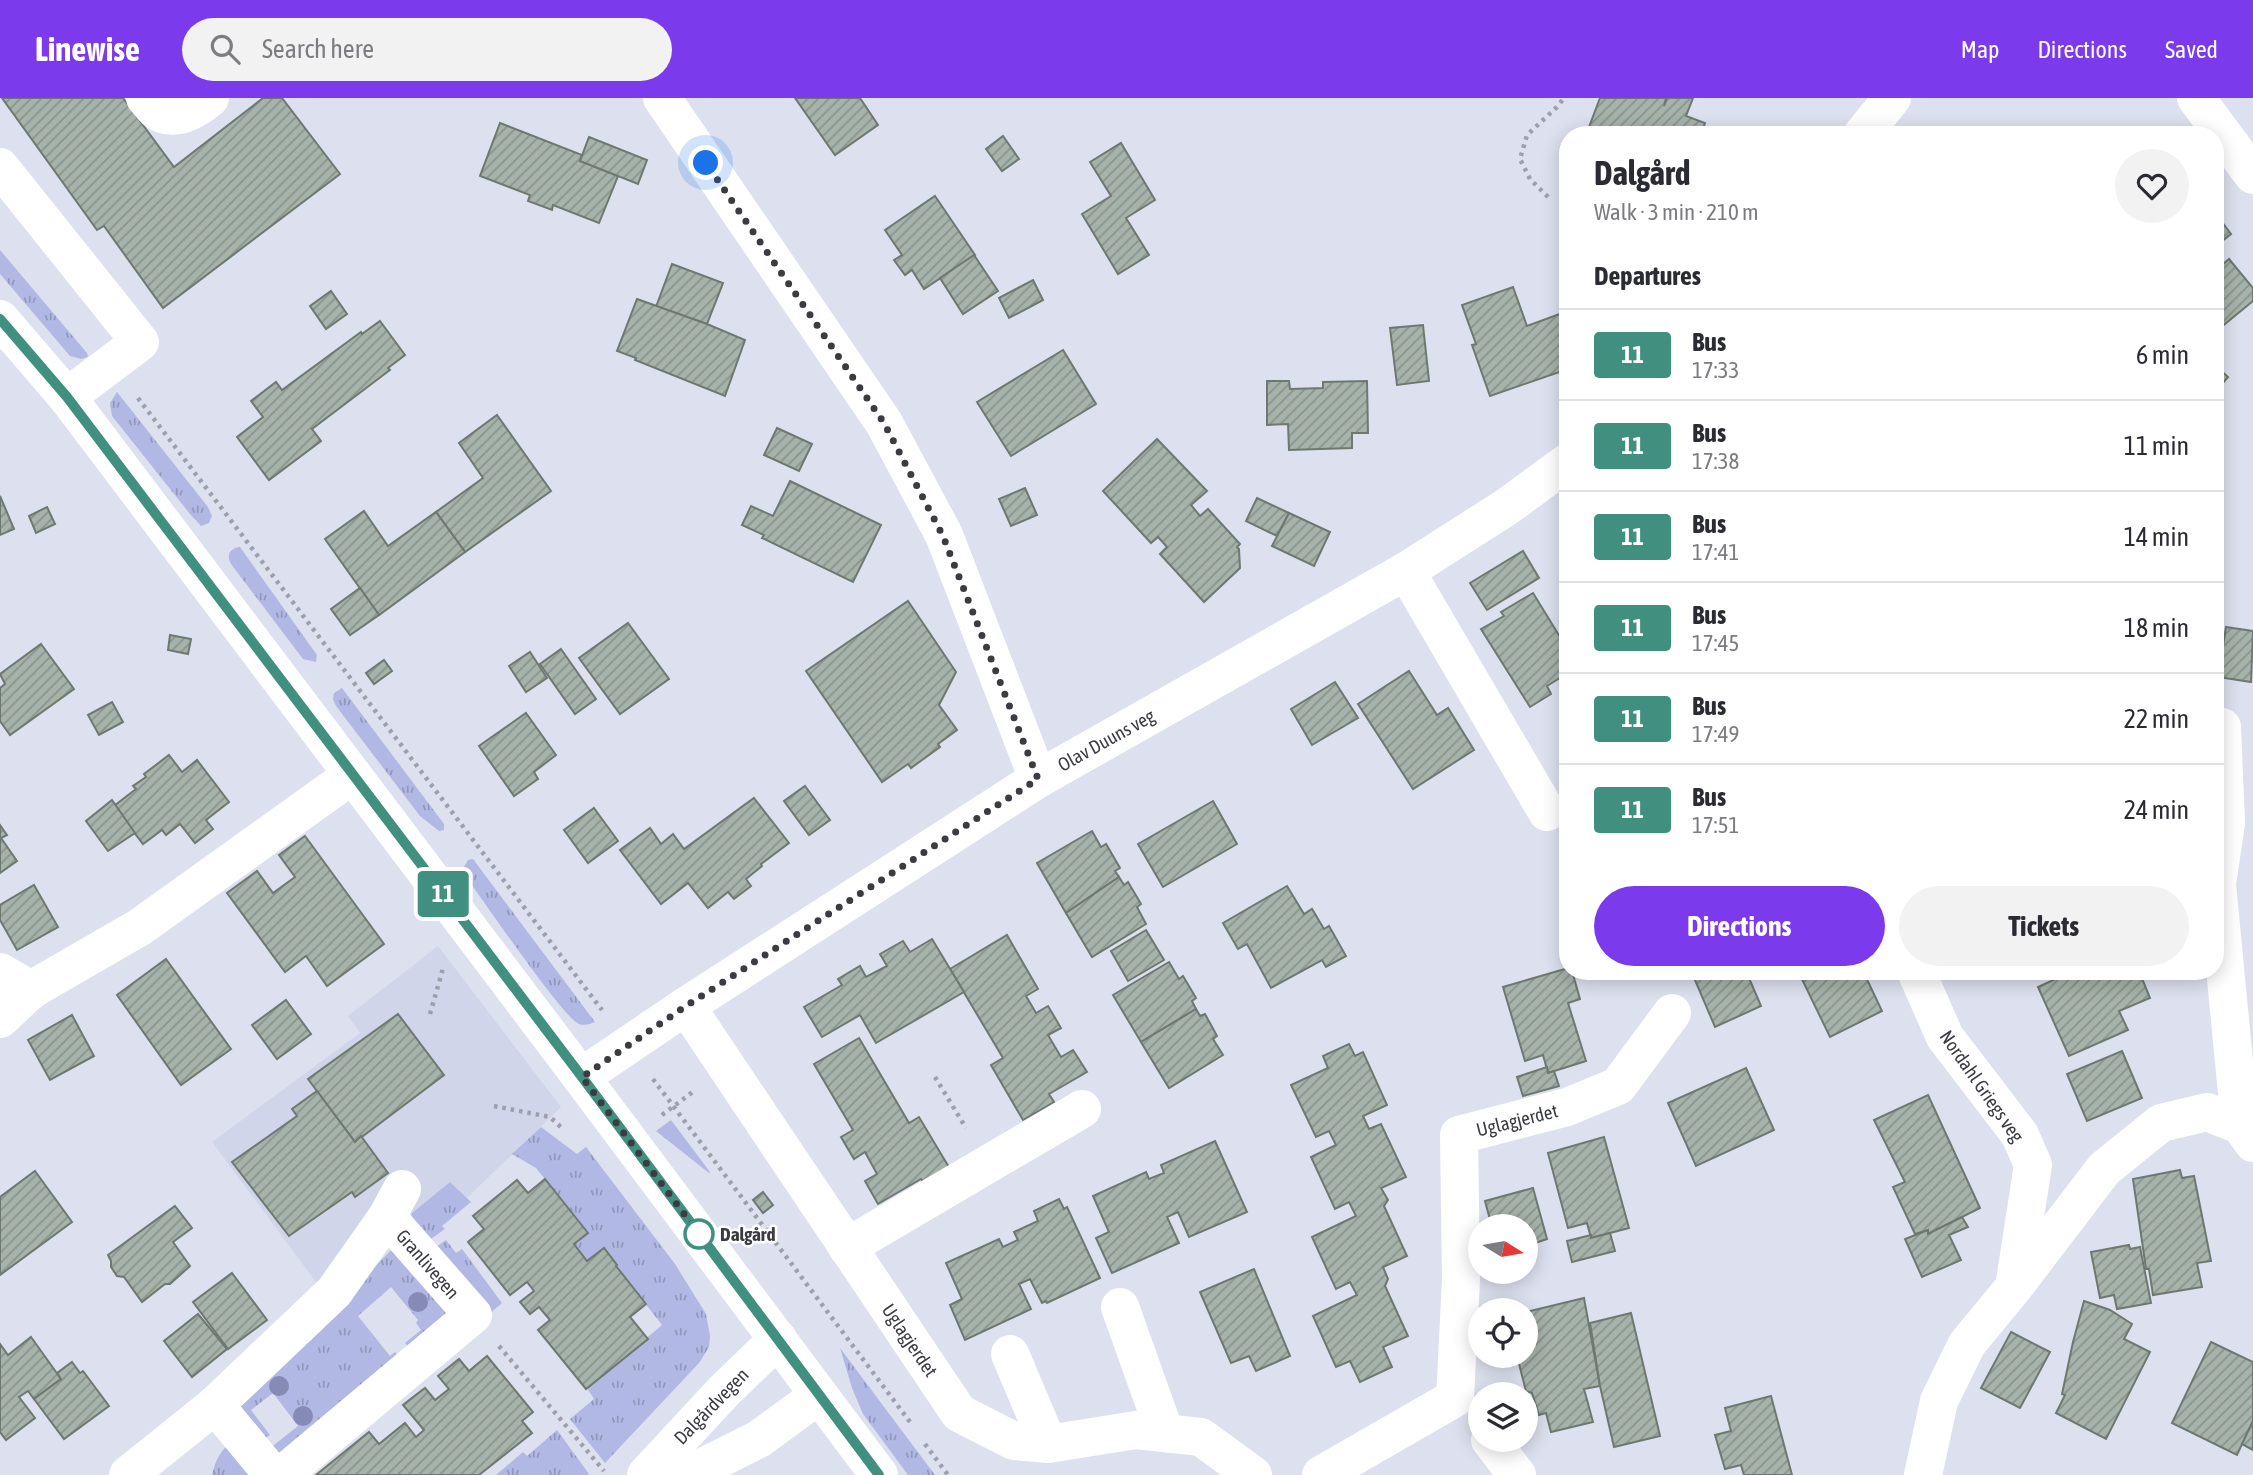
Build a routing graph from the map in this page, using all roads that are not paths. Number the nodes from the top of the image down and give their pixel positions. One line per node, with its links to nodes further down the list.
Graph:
1 (145, 98): 2 (street)
2 (210, 98)
3 (662, 98): 17 (street)
4 (1892, 98): 6 (street)
5 (2196, 98): 7 (street)
6 (1869, 126)
7 (2217, 126)
8 (2224, 136): 10 (street)
9 (0, 167): 12 (street)
10 (2253, 175)
11 (0, 319): 12 (street)
12 (67, 397): 15 (street)
13 (1559, 469): 14 (street, Olav Duuns veg)
14 (1406, 571): 17 (street, Olav Duuns veg); 18 (street)
15 (352, 775): 22 (street); 26 (street)
16 (2224, 775): 19 (street)
17 (1038, 779): 23 (street, Olav Duuns veg)
18 (1547, 812)
19 (2224, 837)
20 (2224, 944): 28 (street)
21 (1920, 980): 30 (street, Nordahl Griegs veg)
22 (15, 981): 25 (street)
23 (686, 1006): 26 (street, Olav Duuns veg); 29 (street, Uglagjerdet)
24 (1672, 1013): 35 (street, Uglagjerdet)
25 (0, 1019)
26 (582, 1077): 32 (street)
27 (1082, 1109): 29 (street)
28 (2246, 1134): 30 (street)
29 (847, 1247): 39 (street, Uglagjerdet)
30 (2014, 1287): 50 (street)
31 (1120, 1307): 38 (street)
32 (778, 1339): 34 (street); 44 (street, Dalgårdvegen)
33 (1010, 1354): 39 (street)
34 (819, 1395): 45 (street, Dalgårdvegen); 46 (street)
35 (1455, 1398): 37 (street); 48 (street)
36 (215, 1405): 41 (street, Granlivegen); 42 (street); 43 (street, Granlivegen)
37 (1468, 1414)
38 (1165, 1433): 39 (street, Uglagjerdet); 47 (street, Uglagjerdet)
39 (1048, 1444)
40 (1499, 1452): 49 (street)
41 (128, 1475)
42 (273, 1475)
43 (282, 1475)
44 (646, 1475)
45 (687, 1475)
46 (879, 1475)
47 (1253, 1475)
48 (1321, 1475)
49 (1517, 1475)
50 (1923, 1475)

